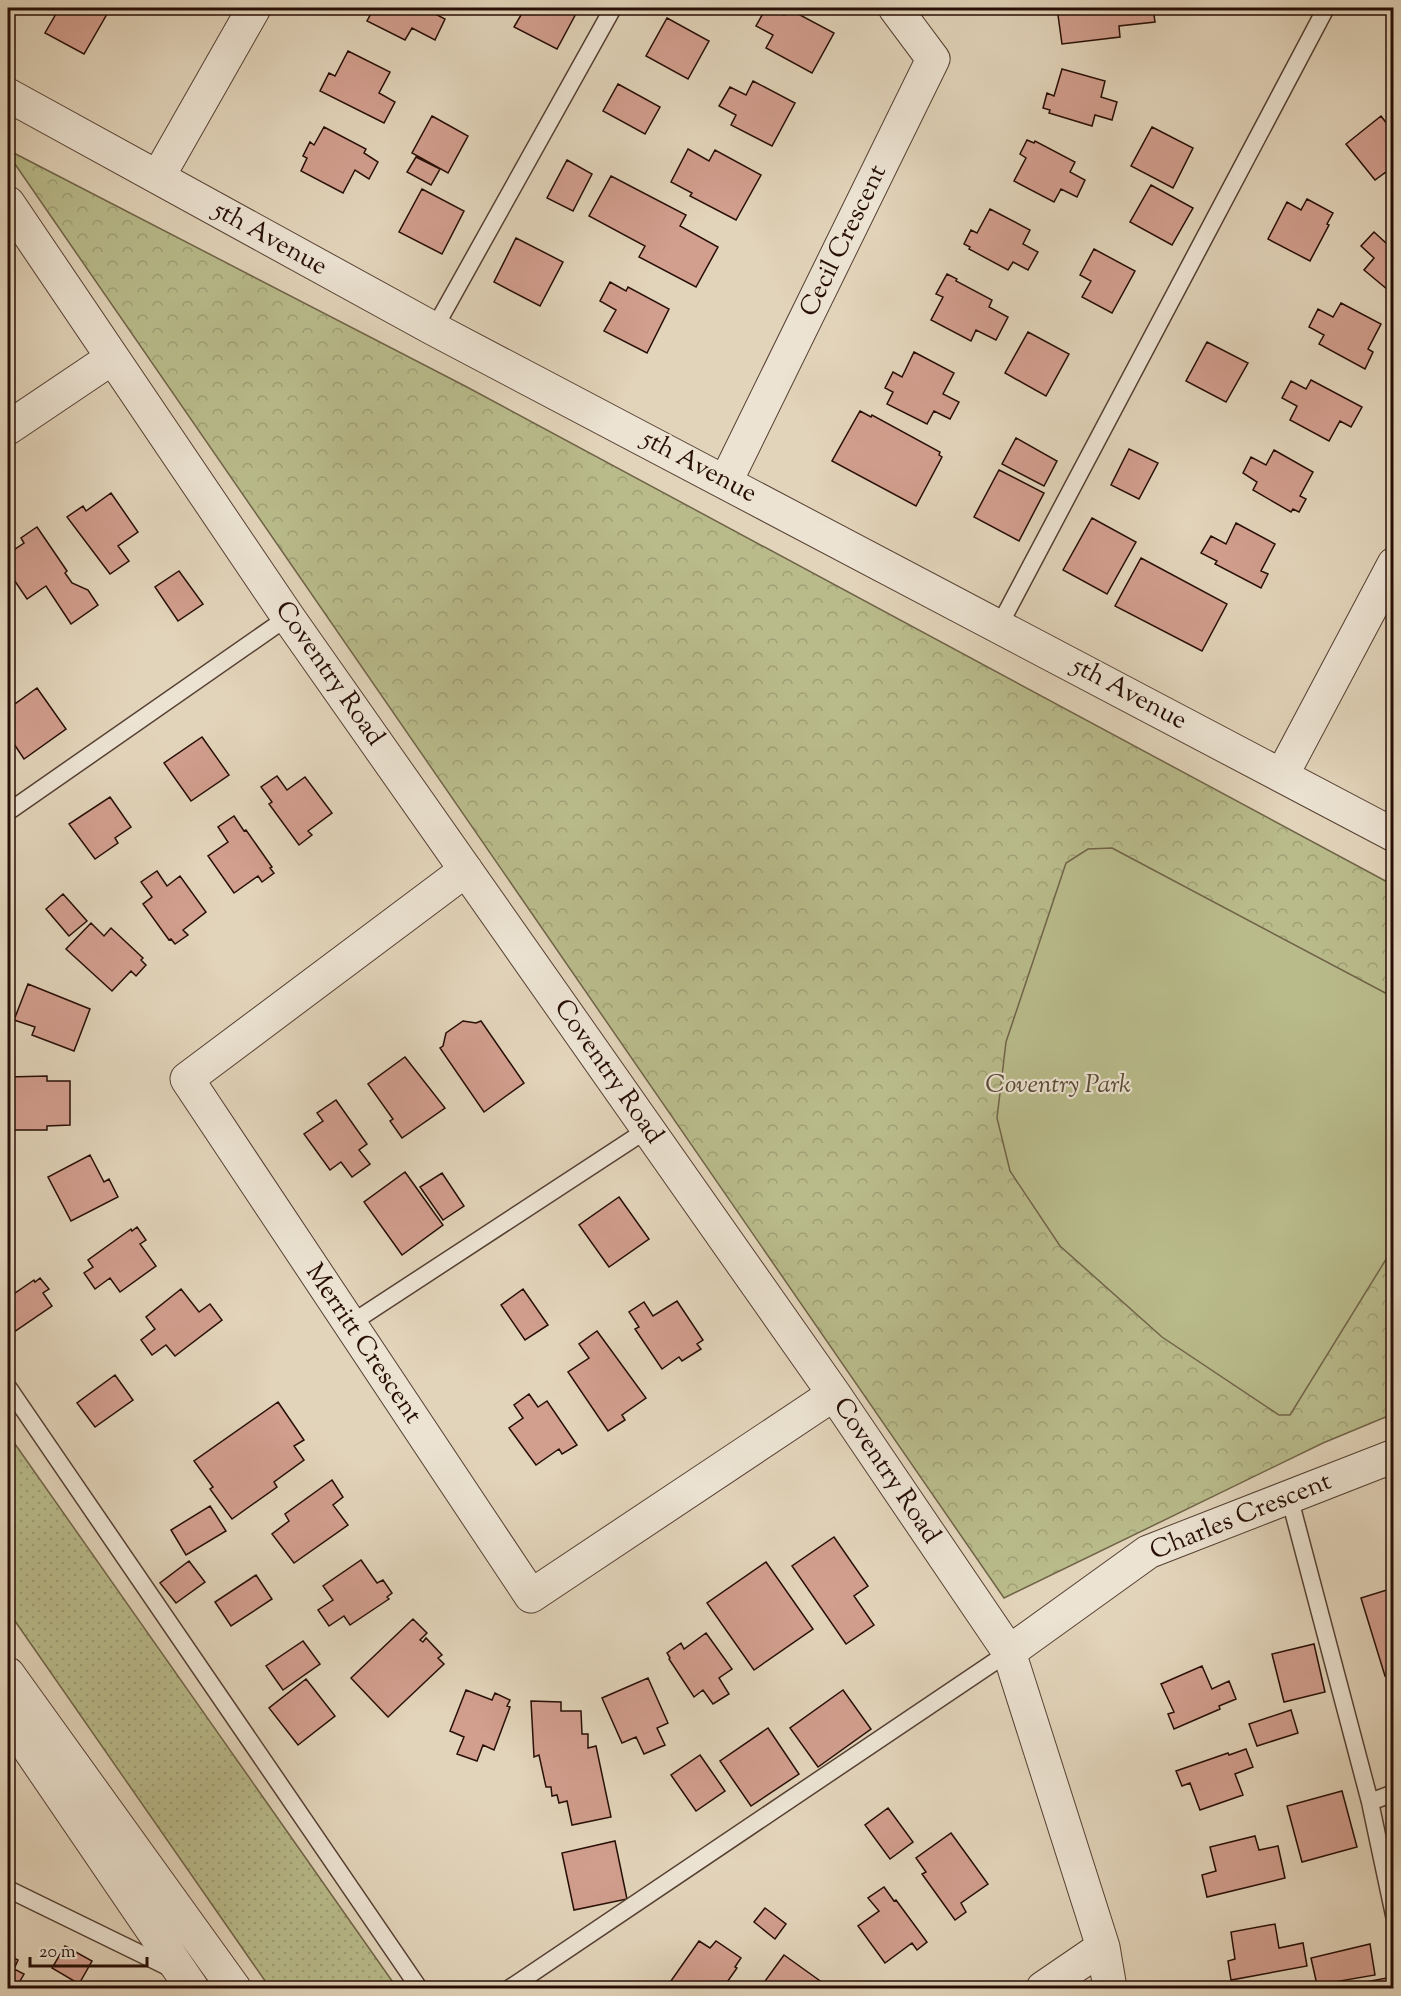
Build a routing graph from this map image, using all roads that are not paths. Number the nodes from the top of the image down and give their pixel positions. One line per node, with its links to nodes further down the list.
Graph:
1 (254, 8): 6 (street)
2 (613, 8): 8 (lane)
3 (895, 8): 11 (street, Cecil Crescent)
4 (1326, 8): 14 (lane)
5 (8, 95): 6 (street, 5th Avenue)
6 (158, 177): 8 (street, 5th Avenue)
7 (8, 203): 9 (street, Coventry Road)
8 (434, 329): 11 (street, 5th Avenue)
9 (112, 357): 10 (street); 13 (street, Coventry Road)
10 (8, 428)
11 (726, 481): 14 (street, 5th Avenue)
12 (1394, 564): 15 (street)
13 (288, 617): 16 (lane); 18 (street, Coventry Road)
14 (999, 626): 15 (street, 5th Avenue)
15 (1282, 775): 17 (street, 5th Avenue)
16 (8, 812)
17 (1394, 835)
18 (466, 870): 19 (street, Coventry Road); 20 (street, Merritt Crescent)
19 (648, 1129): 20 (lane); 22 (street, Coventry Road)
20 (350, 1324): 22 (street, Merritt Crescent)
21 (8, 1387): 35 (lane)
22 (834, 1394): 25 (street, Coventry Road)
23 (1394, 1456): 24 (street, Charles Crescent)
24 (1289, 1496): 25 (street, Charles Crescent); 29 (lane)
25 (1008, 1652): 32 (street, Coventry Road); 36 (lane)
26 (8, 1674): 34 (street)
27 (8, 1718): 33 (street)
28 (1394, 1793): 29 (lane)
29 (1370, 1802): 31 (lane)
30 (8, 1889): 33 (lane)
31 (1394, 1915)
32 (1103, 1947): 37 (street); 38 (street, Coventry Road)
33 (188, 1982)
34 (234, 1989)
35 (419, 1989)
36 (510, 1989)
37 (1043, 1989)
38 (1110, 1989)

